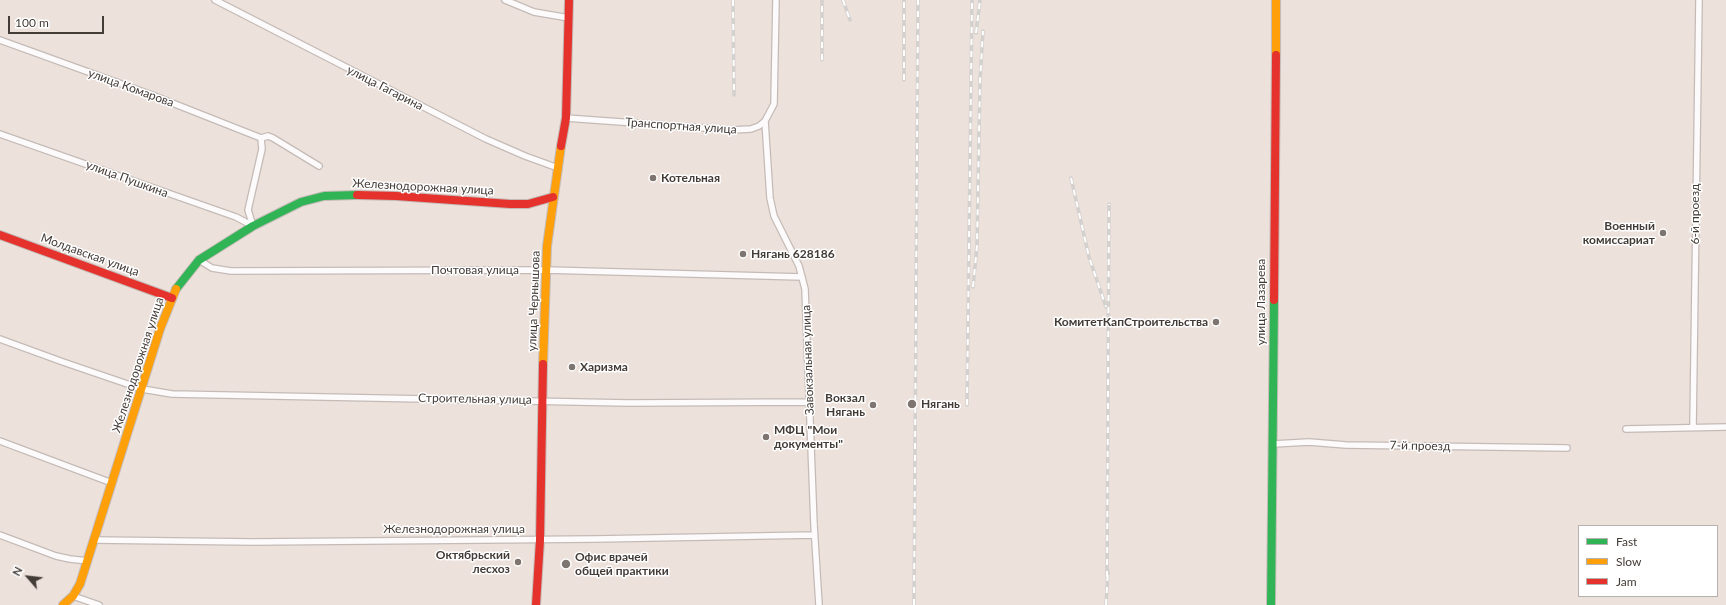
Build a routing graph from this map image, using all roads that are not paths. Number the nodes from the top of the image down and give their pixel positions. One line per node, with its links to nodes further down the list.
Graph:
1 (216, 0): 14 (street, улица Гагарина)
2 (505, 0): 7 (street)
3 (569, 0): 7 (main road, улица Чернышова)
4 (776, 0): 10 (street)
5 (1276, 0): 30 (main road, улица Лазарева)
6 (1699, 0): 26 (street, 6-й проезд)
7 (569, 18): 9 (main road, улица Чернышова)
8 (0, 40): 12 (street, улица Комарова)
9 (566, 118): 10 (street, Транспортная улица); 14 (main road, улица Чернышова)
10 (765, 121): 20 (street, Завокзальная улица)
11 (0, 134): 16 (street, улица Пушкина)
12 (261, 138): 13 (street, улица Комарова); 16 (street)
13 (320, 166)
14 (558, 168): 15 (main road, улица Чернышова)
15 (553, 197): 16 (main road, Железнодорожная улица); 19 (main road, улица Чернышова)
16 (253, 226): 18 (main road, Железнодорожная улица)
17 (0, 236): 21 (main road, Молдавская улица)
18 (199, 260): 19 (street, Почтовая улица); 21 (main road, Железнодорожная улица)
19 (546, 270): 20 (street, Почтовая улица); 24 (main road, улица Чернышова)
20 (802, 277): 25 (street, Завокзальная улица)
21 (172, 298): 23 (main road, Железнодорожная улица)
22 (0, 339): 23 (street, Строительная улица)
23 (142, 389): 24 (street, Строительная улица); 32 (main road, Железнодорожная улица)
24 (542, 400): 25 (street, Строительная улица); 36 (main road, улица Чернышова)
25 (809, 402): 34 (street, Завокзальная улица)
26 (1693, 427): 27 (street); 28 (street)
27 (1726, 427)
28 (1626, 429)
29 (0, 441): 32 (street)
30 (1273, 444): 31 (street, 7-й проезд); 43 (main road, улица Лазарева)
31 (1567, 448)
32 (112, 483): 35 (main road, Железнодорожная улица)
33 (0, 535): 37 (street)
34 (814, 535): 36 (street, Железнодорожная улица); 42 (street, Завокзальная улица)
35 (94, 540): 36 (street, Железнодорожная улица); 37 (main road, Железнодорожная улица)
36 (540, 540): 41 (main road, улица Чернышова)
37 (88, 561): 38 (main road, Железнодорожная улица)
38 (73, 596): 39 (main road, Железнодорожная улица); 40 (street)
39 (63, 605)
40 (99, 605)
41 (536, 605)
42 (819, 605)
43 (1271, 605)

